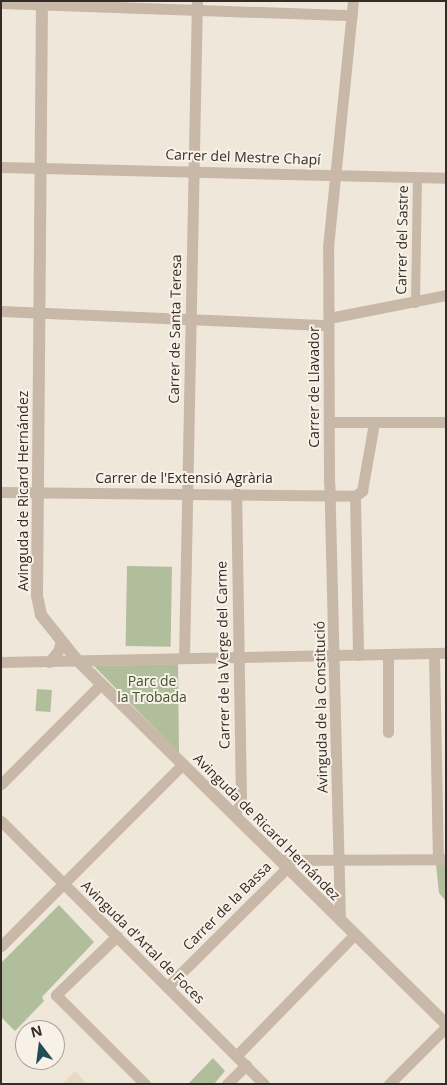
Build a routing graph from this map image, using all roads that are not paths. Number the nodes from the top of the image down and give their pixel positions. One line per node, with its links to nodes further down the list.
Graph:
1 (353, 1): 5 (street, Carrer de Llavador)
2 (1, 3): 3 (street)
3 (42, 3): 4 (street); 6 (street, Avinguda de Ricard Hernández)
4 (197, 5): 5 (street); 8 (street, Carrer de Santa Teresa)
5 (352, 15): 9 (street, Carrer de Llavador)
6 (40, 166): 7 (street, Carrer del Mestre Chapí); 8 (street, Carrer del Mestre Chapí); 15 (street, Avinguda de Ricard Hernández)
7 (1, 167)
8 (194, 170): 9 (street, Carrer del Mestre Chapí); 16 (street, Carrer de Santa Teresa)
9 (336, 176): 10 (street, Carrer del Mestre Chapí); 17 (street, Carrer de Llavador)
10 (417, 177): 11 (street, Carrer del Mestre Chapí); 13 (street, Carrer del Sastre)
11 (446, 178)
12 (446, 295): 13 (street)
13 (415, 303): 17 (street)
14 (1, 312): 15 (street)
15 (39, 313): 16 (street); 22 (street, Avinguda de Ricard Hernández)
16 (190, 321): 17 (street); 23 (street, Carrer de Santa Teresa)
17 (328, 322): 18 (street, Carrer de Llavador)
18 (330, 422): 20 (street); 25 (street, Carrer de Llavador)
19 (446, 422): 20 (street)
20 (374, 423): 26 (street)
21 (1, 492): 22 (street, Carrer de l'Extensió Agrària)
22 (38, 492): 23 (street, Carrer de l'Extensió Agrària); 27 (street, Avinguda de Ricard Hernández)
23 (187, 492): 24 (street, Carrer de l'Extensió Agrària); 33 (street, Carrer de Santa Teresa)
24 (236, 492): 25 (street, Carrer de l'Extensió Agrària); 32 (street, Carrer de la Verge del Carme)
25 (330, 494): 26 (street); 29 (street, Avinguda de la Constitució)
26 (355, 496): 30 (street)
27 (61, 641): 34 (street, Avinguda de Ricard Hernández); 36 (street)
28 (440, 654): 31 (street); 43 (street)
29 (335, 655): 30 (street); 32 (street); 44 (street, Avinguda de la Constitució)
30 (358, 655): 31 (street)
31 (388, 655): 38 (street)
32 (238, 657): 33 (street); 41 (street, Carrer de la Verge del Carme)
33 (184, 658): 34 (street)
34 (77, 660): 36 (street); 37 (street, Avinguda de Ricard Hernández)
35 (1, 662): 36 (street)
36 (49, 662)
37 (101, 684): 39 (street, Avinguda de Ricard Hernández); 40 (street)
38 (388, 732)
39 (182, 765): 41 (street, Avinguda de Ricard Hernández); 46 (street)
40 (1, 784)
41 (234, 814): 45 (street, Avinguda de Ricard Hernández)
42 (1, 821): 46 (street, Avinguda d'Artal de Foces)
43 (442, 859): 44 (street)
44 (338, 860): 45 (street); 47 (street, Avinguda de la Constitució)
45 (283, 864): 47 (street, Avinguda de Ricard Hernández); 51 (street, Carrer de la Bassa)
46 (63, 884): 49 (street, Avinguda d'Artal de Foces); 50 (street)
47 (340, 920): 48 (street, Avinguda de Ricard Hernández)
48 (354, 935): 52 (street, Avinguda de Ricard Hernández); 53 (street)
49 (117, 936): 51 (street, Avinguda d'Artal de Foces); 55 (street)
50 (4, 939)
51 (167, 987): 53 (street, Avinguda d'Artal de Foces)
52 (446, 1025): 58 (street)
53 (237, 1055): 54 (street, Avinguda d'Artal de Foces)
54 (246, 1065): 56 (street); 57 (street, Avinguda d'Artal de Foces)
55 (144, 1084)
56 (227, 1084)
57 (264, 1084)
58 (389, 1084)

